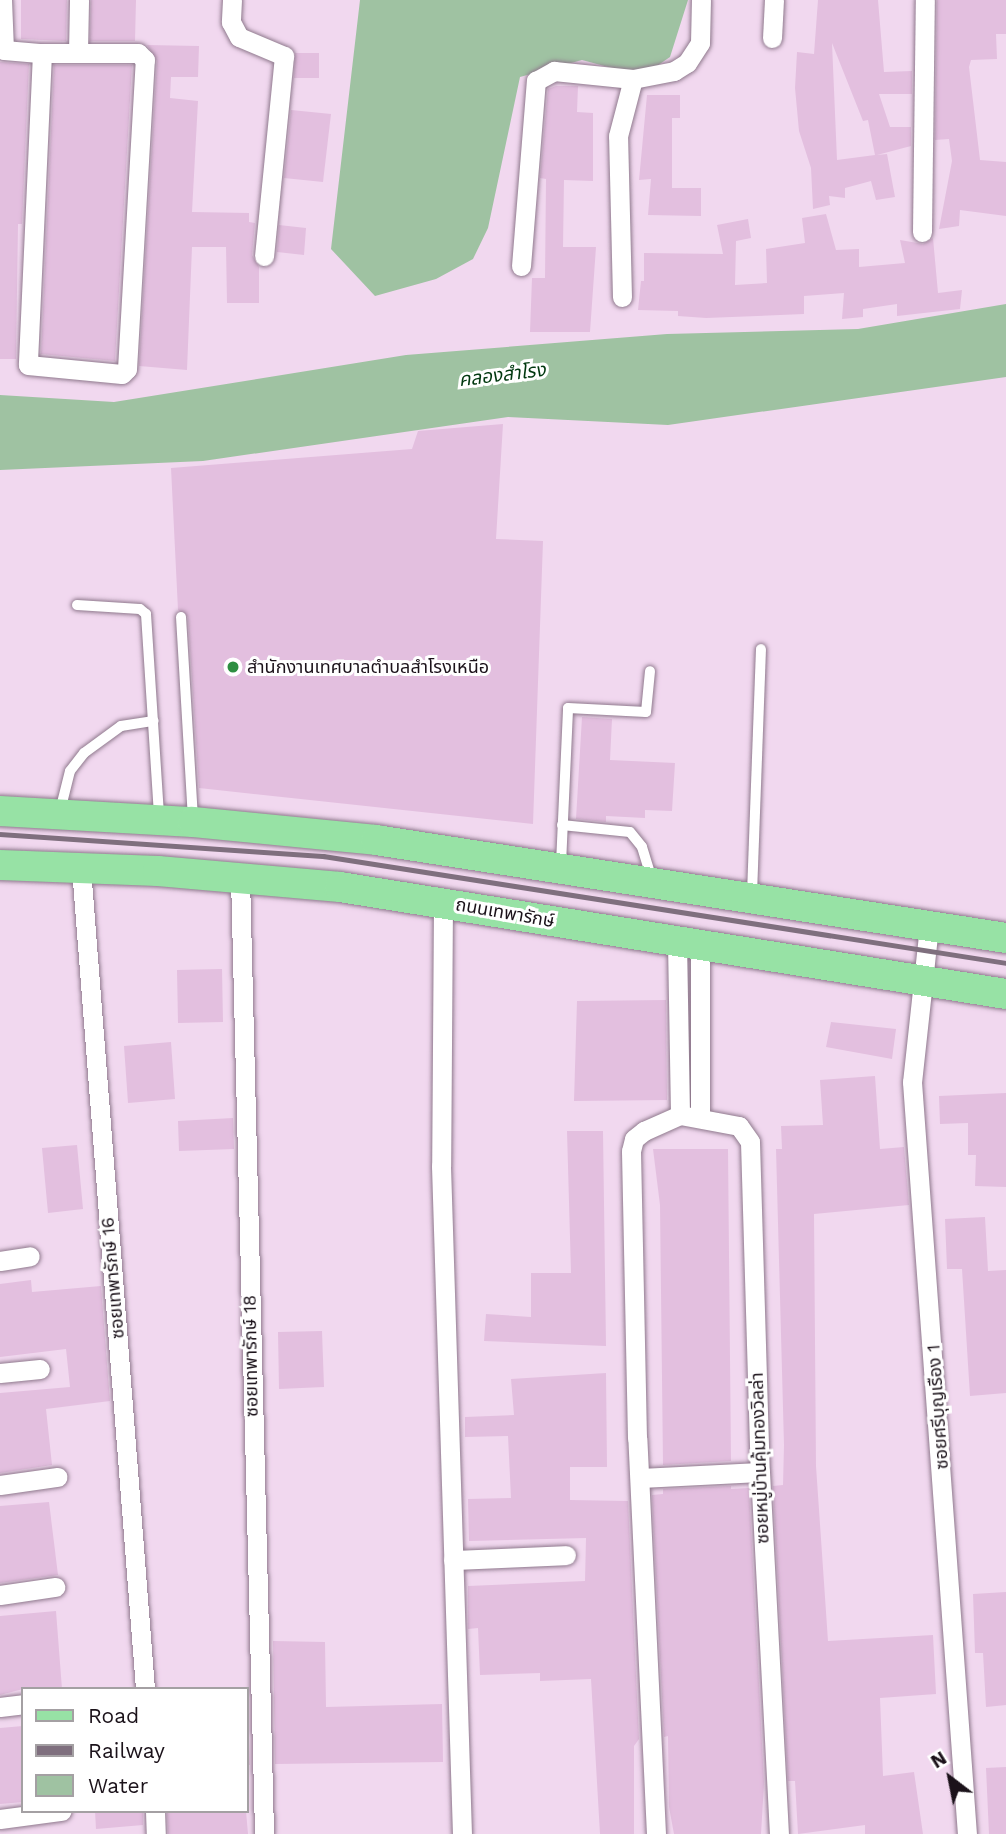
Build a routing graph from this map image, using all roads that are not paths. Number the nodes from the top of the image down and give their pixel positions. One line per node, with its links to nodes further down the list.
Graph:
1 (2, 0): 8 (street)
2 (79, 0): 9 (street)
3 (232, 0): 12 (street)
4 (701, 0): 10 (street)
5 (774, 0): 7 (street)
6 (925, 0): 11 (street)
7 (772, 38)
8 (42, 53): 9 (street); 9 (street)
9 (78, 53)
10 (633, 79): 13 (street); 14 (street)
11 (922, 232)
12 (264, 256)
13 (521, 266)
14 (622, 297)
15 (78, 605): 19 (lane)
16 (180, 617): 23 (lane)
17 (761, 649): 30 (lane)
18 (650, 671): 24 (lane)
19 (154, 721): 21 (lane); 22 (lane)
20 (0, 811): 21 (main road)
21 (58, 814): 22 (main road)
22 (159, 820): 23 (main road)
23 (193, 822): 27 (main road)
24 (562, 825): 27 (lane); 29 (lane)
25 (0, 865): 26 (main road, ถนนเทพารักษ์)
26 (80, 868): 28 (main road, ถนนเทพารักษ์); 50 (street, ซอยเทพารักษ์ 16)
27 (561, 868): 29 (main road)
28 (240, 877): 31 (main road, ถนนเทพารักษ์); 57 (street, ซอยเทพารักษ์ 18)
29 (652, 882): 30 (main road)
30 (752, 898): 32 (main road)
31 (443, 902): 34 (main road, ถนนเทพารักษ์); 47 (street)
32 (929, 926): 33 (main road); 35 (street, ซอยศรีบุญเรือง 1)
33 (1006, 939)
34 (689, 944): 35 (main road, ถนนเทพารักษ์); 37 (street)
35 (924, 981): 36 (main road, ถนนเทพารักษ์); 61 (street, ซอยศรีบุญเรือง 1)
36 (1006, 994)
37 (690, 1115): 42 (street, ซอยหมู่บ้านคุ้มทองวิลล่า); 44 (street)
38 (30, 1256): 39 (street)
39 (0, 1261)
40 (40, 1369): 41 (street)
41 (0, 1374)
42 (760, 1472): 44 (street); 60 (street, ซอยหมู่บ้านคุ้มทองวิลล่า)
43 (57, 1477): 45 (street)
44 (640, 1478): 59 (street)
45 (0, 1485)
46 (566, 1555): 47 (street)
47 (453, 1560): 58 (street)
48 (55, 1587): 49 (street)
49 (0, 1595)
50 (145, 1687)
51 (21, 1704): 52 (street)
52 (0, 1707)
53 (46, 1813): 55 (street)
54 (155, 1813): 56 (street)
55 (0, 1819)
56 (156, 1834)
57 (264, 1834)
58 (462, 1834)
59 (656, 1834)
60 (779, 1834)
61 (967, 1834)

